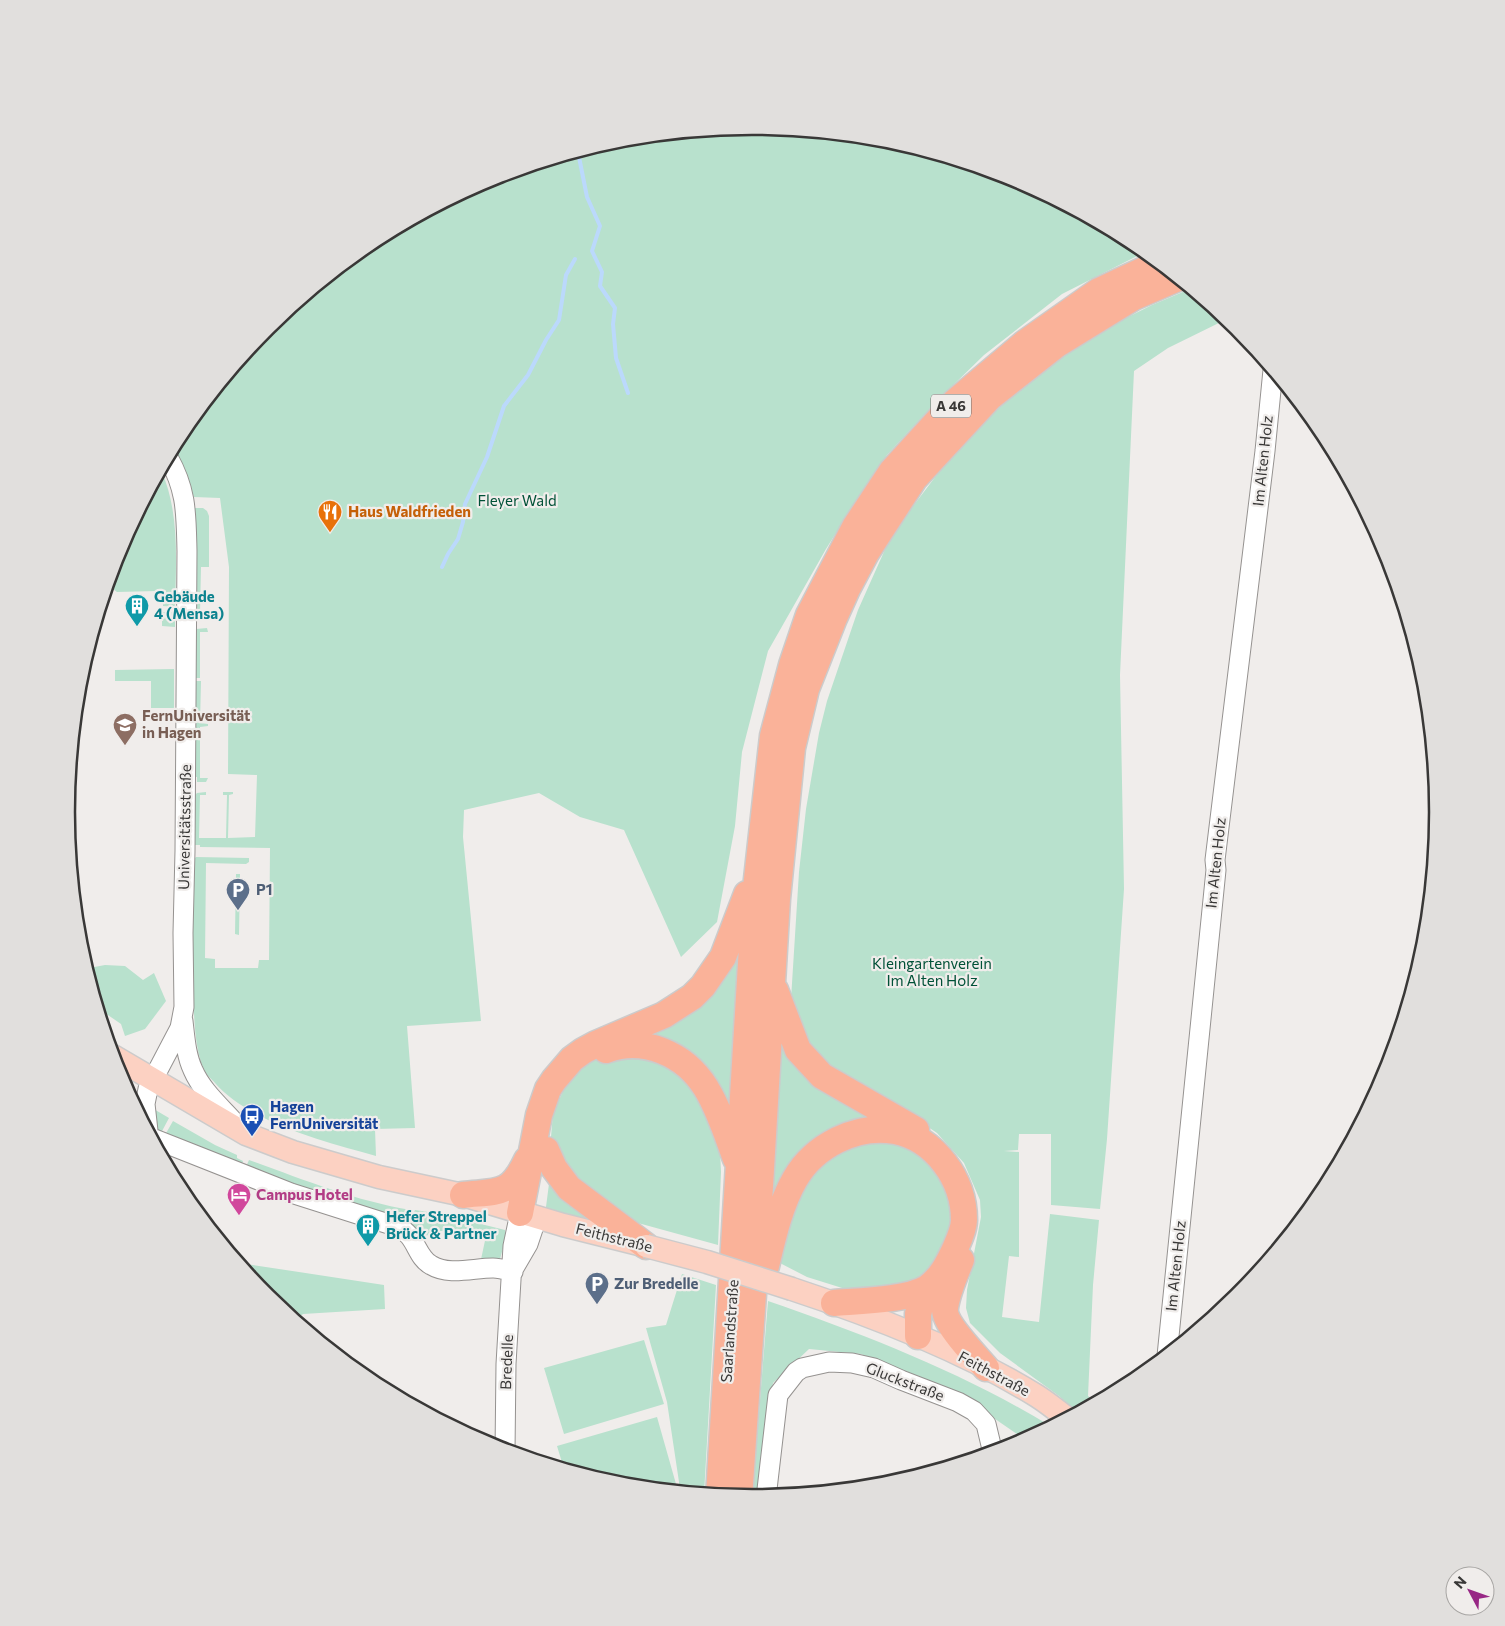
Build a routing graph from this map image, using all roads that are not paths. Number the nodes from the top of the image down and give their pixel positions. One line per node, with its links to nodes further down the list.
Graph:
1 (1152, 266): 5 (highway, A 46)
2 (1171, 281): 6 (highway, A 46)
3 (1272, 379): 24 (street, Im Alten Holz)
4 (172, 465): 7 (street, Universitätsstraße)
5 (759, 861): 13 (highway); 14 (highway, Saarlandstraße)
6 (772, 978): 21 (highway); 22 (highway)
7 (183, 1020): 9 (street, Universitätsstraße); 11 (street, Universitätsstraße)
8 (123, 1062): 9 (main road, Feithstraße)
9 (152, 1079): 10 (street); 11 (main road, Feithstraße)
10 (146, 1115)
11 (246, 1134): 15 (main road, Feithstraße)
12 (160, 1141): 18 (street)
13 (539, 1150): 14 (highway); 15 (highway); 16 (highway); 17 (highway)
14 (739, 1166): 29 (highway, Saarlandstraße)
15 (463, 1195): 16 (main road, Feithstraße)
16 (529, 1215): 17 (main road, Feithstraße); 18 (street, Bredelle)
17 (646, 1246): 20 (main road, Feithstraße, bridge)
18 (513, 1272): 27 (street, Bredelle)
19 (926, 1289): 20 (highway); 22 (highway); 23 (highway)
20 (834, 1303): 23 (main road, Feithstraße)
21 (944, 1310): 23 (highway); 25 (highway)
22 (751, 1325): 30 (highway, Saarlandstraße)
23 (918, 1336): 25 (main road, Feithstraße)
24 (1168, 1348)
25 (986, 1368): 26 (main road, Feithstraße)
26 (1063, 1415)
27 (505, 1444)
28 (991, 1447): 31 (street, Gluckstraße)
29 (719, 1489)
30 (740, 1490)
31 (767, 1490)

